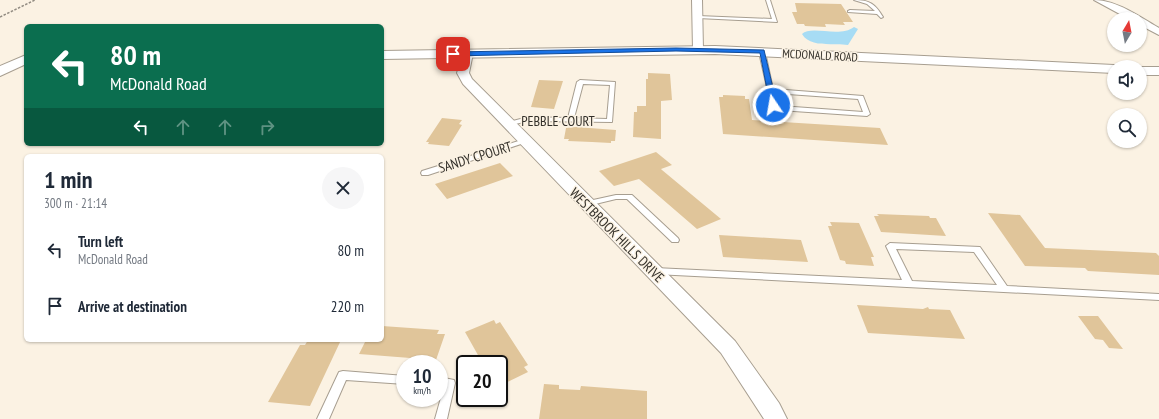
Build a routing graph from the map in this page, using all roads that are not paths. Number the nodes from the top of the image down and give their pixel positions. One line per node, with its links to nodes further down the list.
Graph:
1 (697, 0): 7 (street)
2 (768, 0): 7 (lane)
3 (856, 0): 5 (lane)
4 (1099, 0): 6 (street)
5 (850, 11)
6 (1123, 12)
7 (698, 18): 10 (street)
8 (1147, 25): 9 (street)
9 (1159, 32)
10 (698, 50): 11 (street, MCDONALD ROAD); 13 (street, MCDONALD ROAD)
11 (762, 52): 15 (street, MCDONALD ROAD); 19 (lane)
12 (384, 54): 13 (street, MCDONALD ROAD)
13 (468, 54): 21 (street, WESTBROOK HILLS DRIVE)
14 (24, 60): 17 (street)
15 (1107, 69)
16 (1147, 71): 18 (street)
17 (0, 72)
18 (1159, 72)
19 (770, 91): 19 (lane)
20 (571, 119): 20 (lane, PEBBLE COURT); 21 (lane, PEBBLE COURT)
21 (507, 124): 22 (street, WESTBROOK HILLS DRIVE)
22 (524, 141): 23 (lane, SANDY CPOURT); 24 (street, WESTBROOK HILLS DRIVE)
23 (425, 173)
24 (587, 204): 25 (lane); 26 (street, WESTBROOK HILLS DRIVE)
25 (674, 240)
26 (653, 270): 27 (lane); 36 (street, WESTBROOK HILLS DRIVE)
27 (908, 283): 28 (lane); 28 (lane)
28 (1004, 288): 29 (lane)
29 (1159, 297)
30 (396, 379): 34 (lane)
31 (448, 383): 32 (lane)
32 (448, 391)
33 (444, 407): 35 (lane)
34 (323, 419)
35 (441, 419)
36 (776, 419)

